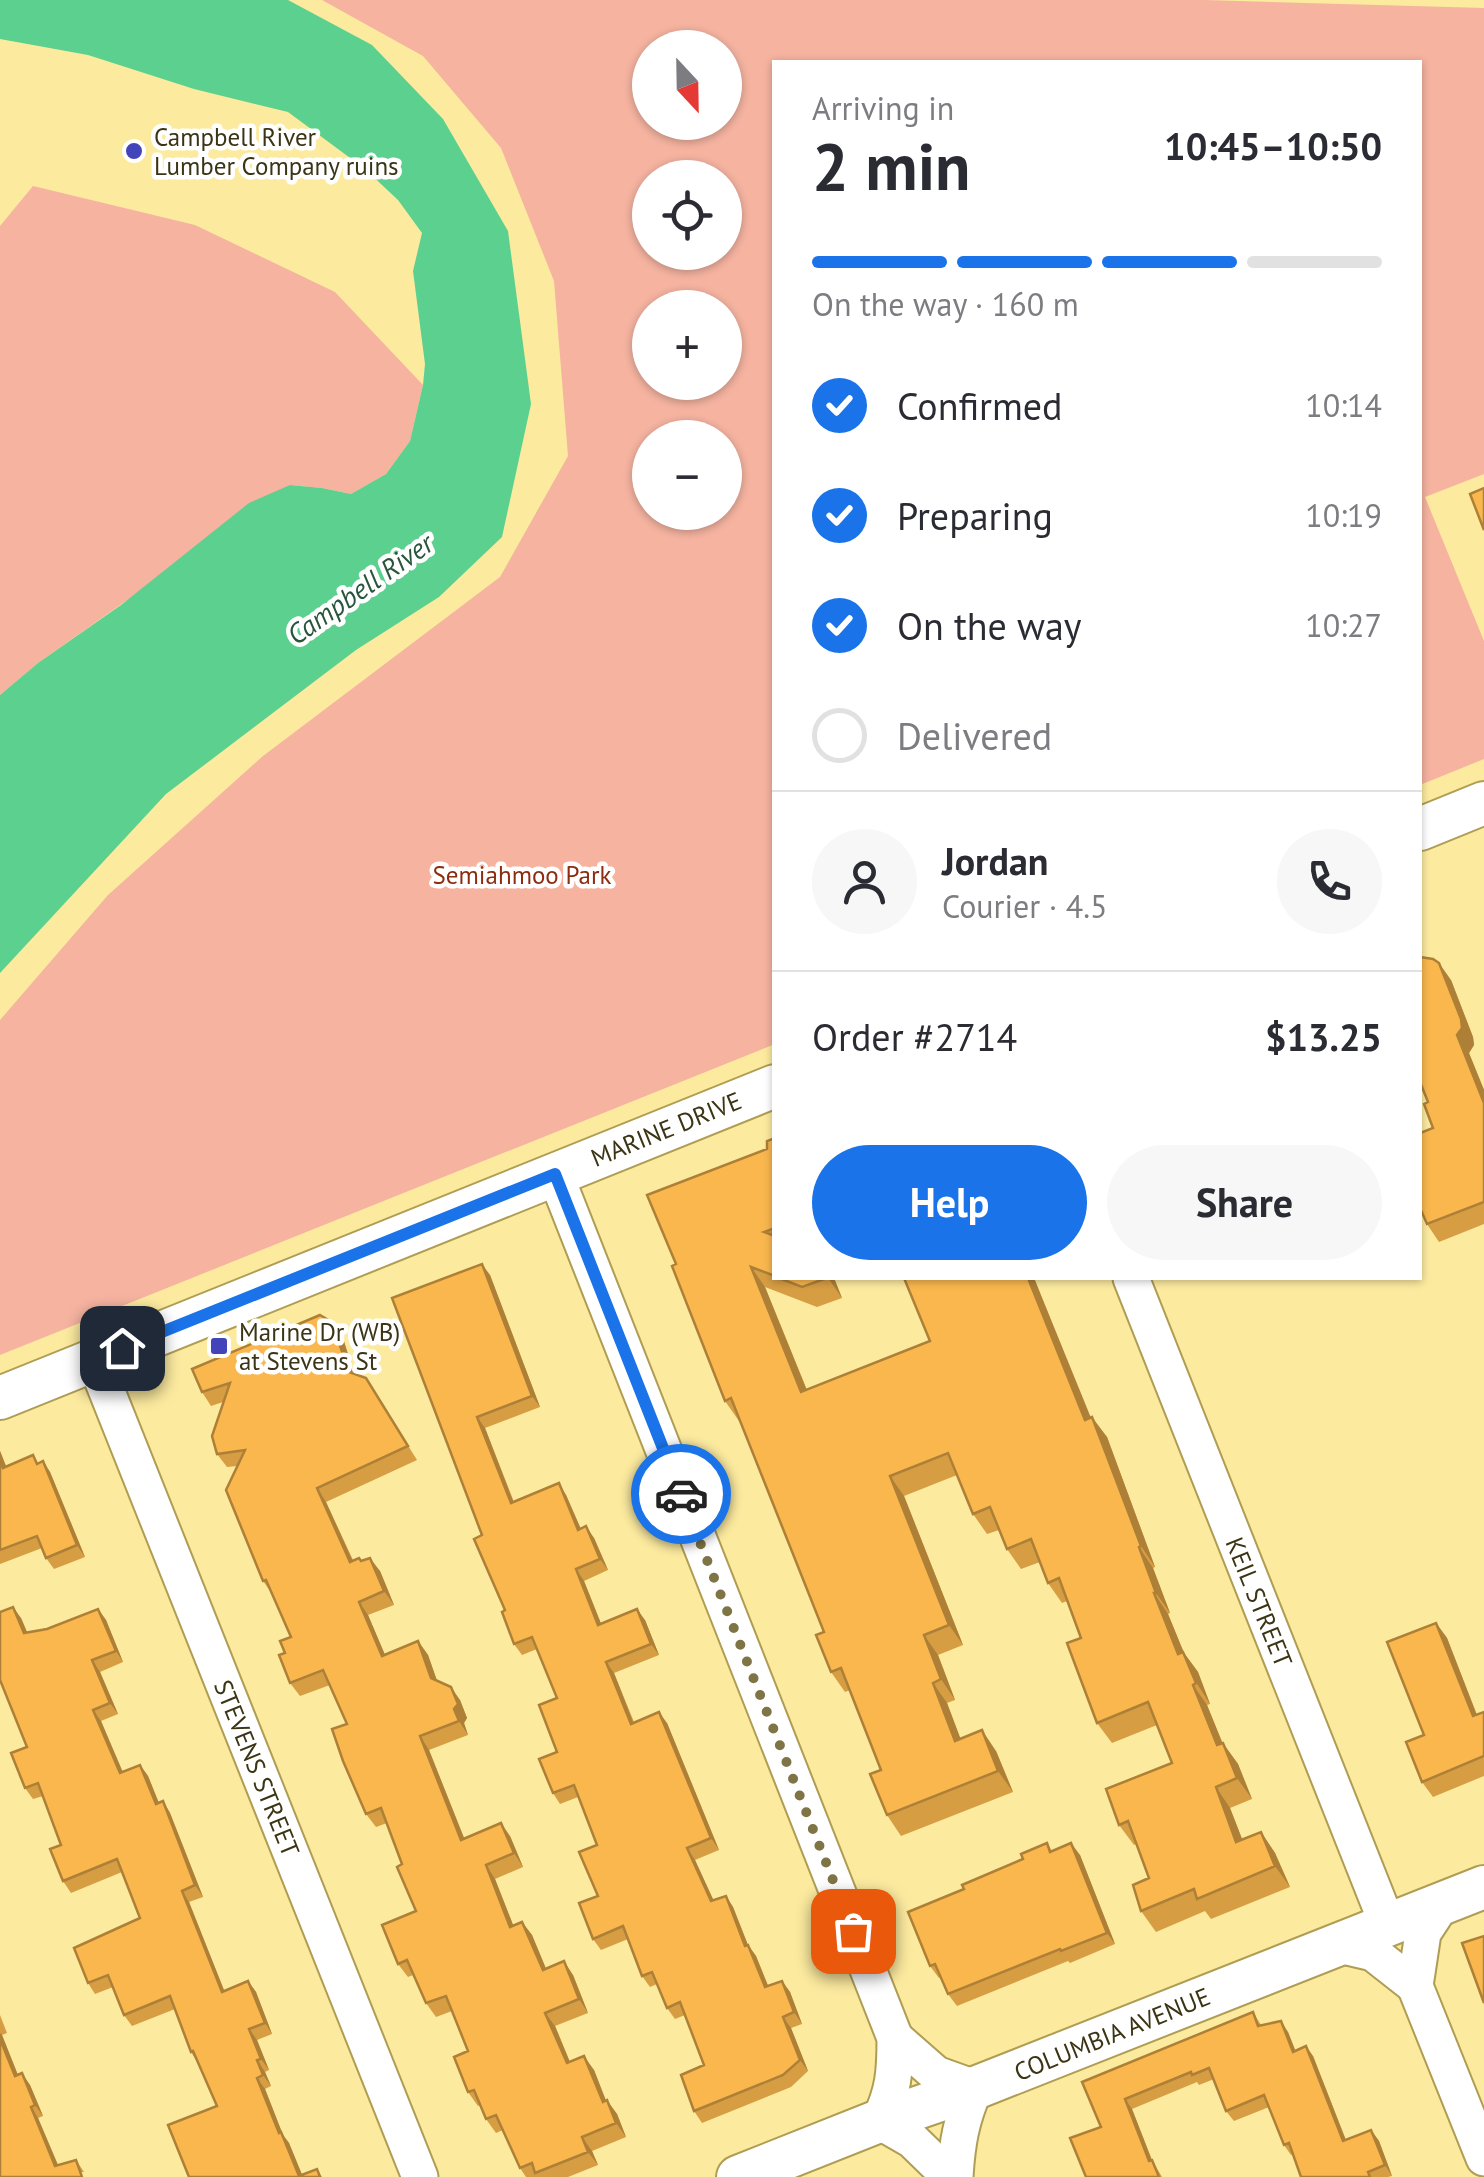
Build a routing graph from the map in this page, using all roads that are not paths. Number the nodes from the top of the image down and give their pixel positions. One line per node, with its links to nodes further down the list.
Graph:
1 (1483, 805): 2 (street)
2 (1422, 828)
3 (772, 1087): 4 (street, MARINE DRIVE)
4 (555, 1174): 6 (street, MARINE DRIVE); 13 (street)
5 (1132, 1280): 10 (street, KEIL STREET)
6 (94, 1359): 7 (street, MARINE DRIVE); 17 (street, STEVENS STREET)
7 (0, 1398)
8 (1484, 1887): 9 (street, COLUMBIA AVENUE)
9 (1442, 1904): 10 (street, COLUMBIA AVENUE); 12 (street)
10 (1388, 1926): 11 (street, COLUMBIA AVENUE)
11 (1340, 1945): 12 (street); 14 (street, COLUMBIA AVENUE)
12 (1416, 1986): 16 (street)
13 (895, 2038): 14 (street); 15 (street)
14 (975, 2088): 15 (street, COLUMBIA AVENUE); 19 (street)
15 (880, 2121): 18 (street, COLUMBIA AVENUE); 19 (street)
16 (1484, 2158)
17 (420, 2177)
18 (738, 2177)
19 (952, 2177)

